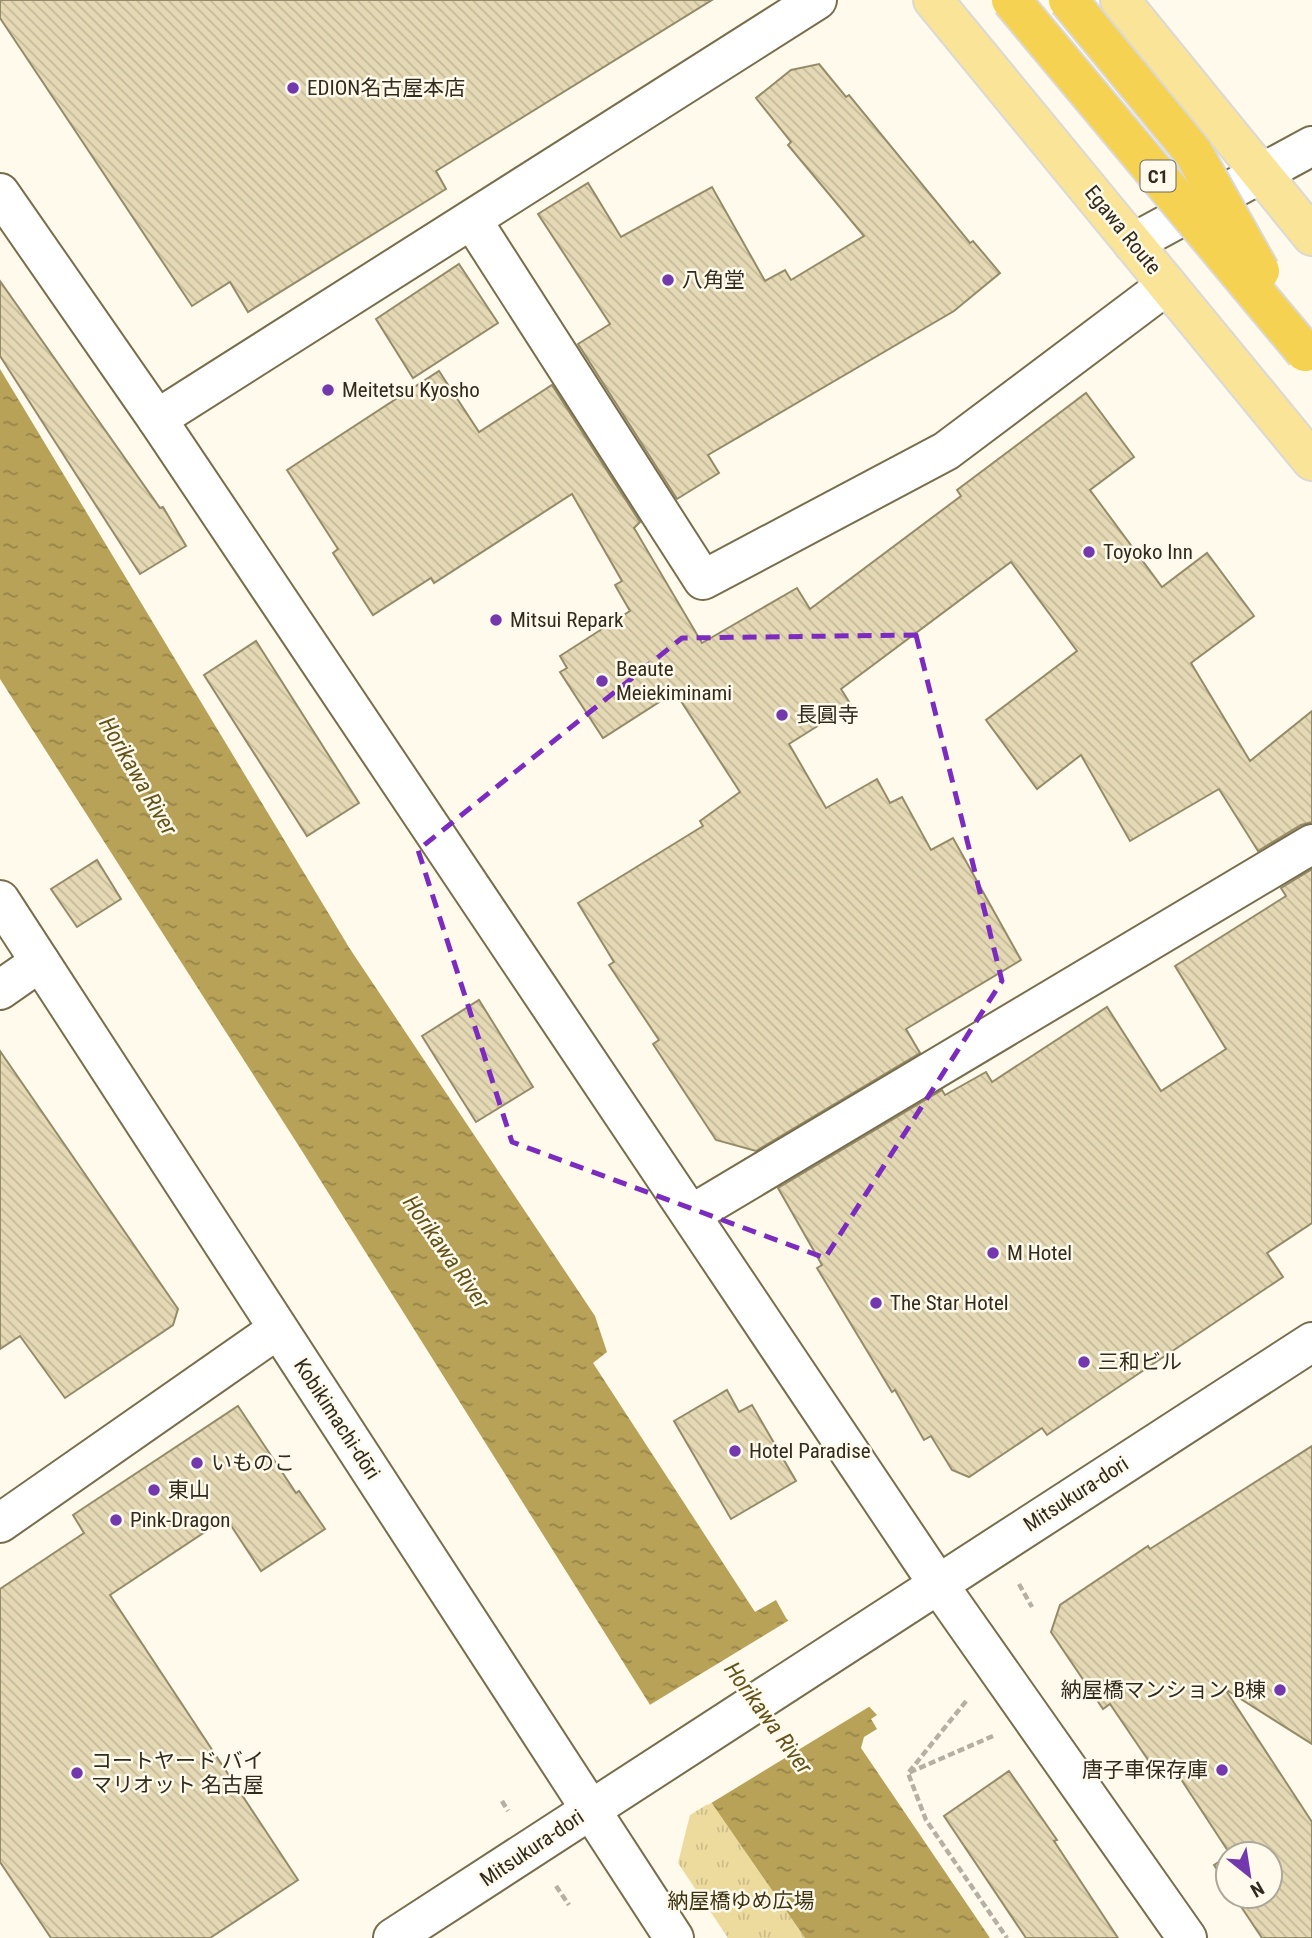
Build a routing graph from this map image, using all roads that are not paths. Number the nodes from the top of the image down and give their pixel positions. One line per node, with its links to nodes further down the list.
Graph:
1 (817, 0): 9 (street)
2 (933, 0): 11 (main road, Egawa Route)
3 (1011, 0): 4 (highway, C1, bridge)
4 (1068, 0)
5 (1120, 0): 7 (main road)
6 (1312, 146): 7 (street)
7 (1261, 173): 10 (main road); 11 (street)
8 (0, 193): 13 (street)
9 (472, 220): 12 (street); 13 (street)
10 (1312, 236)
11 (1133, 243): 12 (main road, Egawa Route)
12 (1167, 285): 14 (main road, Egawa Route)
13 (157, 419): 19 (street)
14 (1312, 461)
15 (1312, 844): 19 (street)
16 (0, 900): 17 (street, Kobikimachi-dōri)
17 (40, 962): 18 (street); 20 (street, Kobikimachi-dōri)
18 (0, 990)
19 (692, 1214): 23 (street)
20 (278, 1329): 22 (street); 24 (street, Kobikimachi-dōri)
21 (1308, 1352): 23 (street, Mitsukura-dori)
22 (0, 1522)
23 (938, 1584): 24 (street, Mitsukura-dori); 27 (street)
24 (590, 1810): 25 (street, Mitsukura-dori); 26 (street, Kobikimachi-dōri)
25 (393, 1938)
26 (674, 1938)
27 (1187, 1938)

